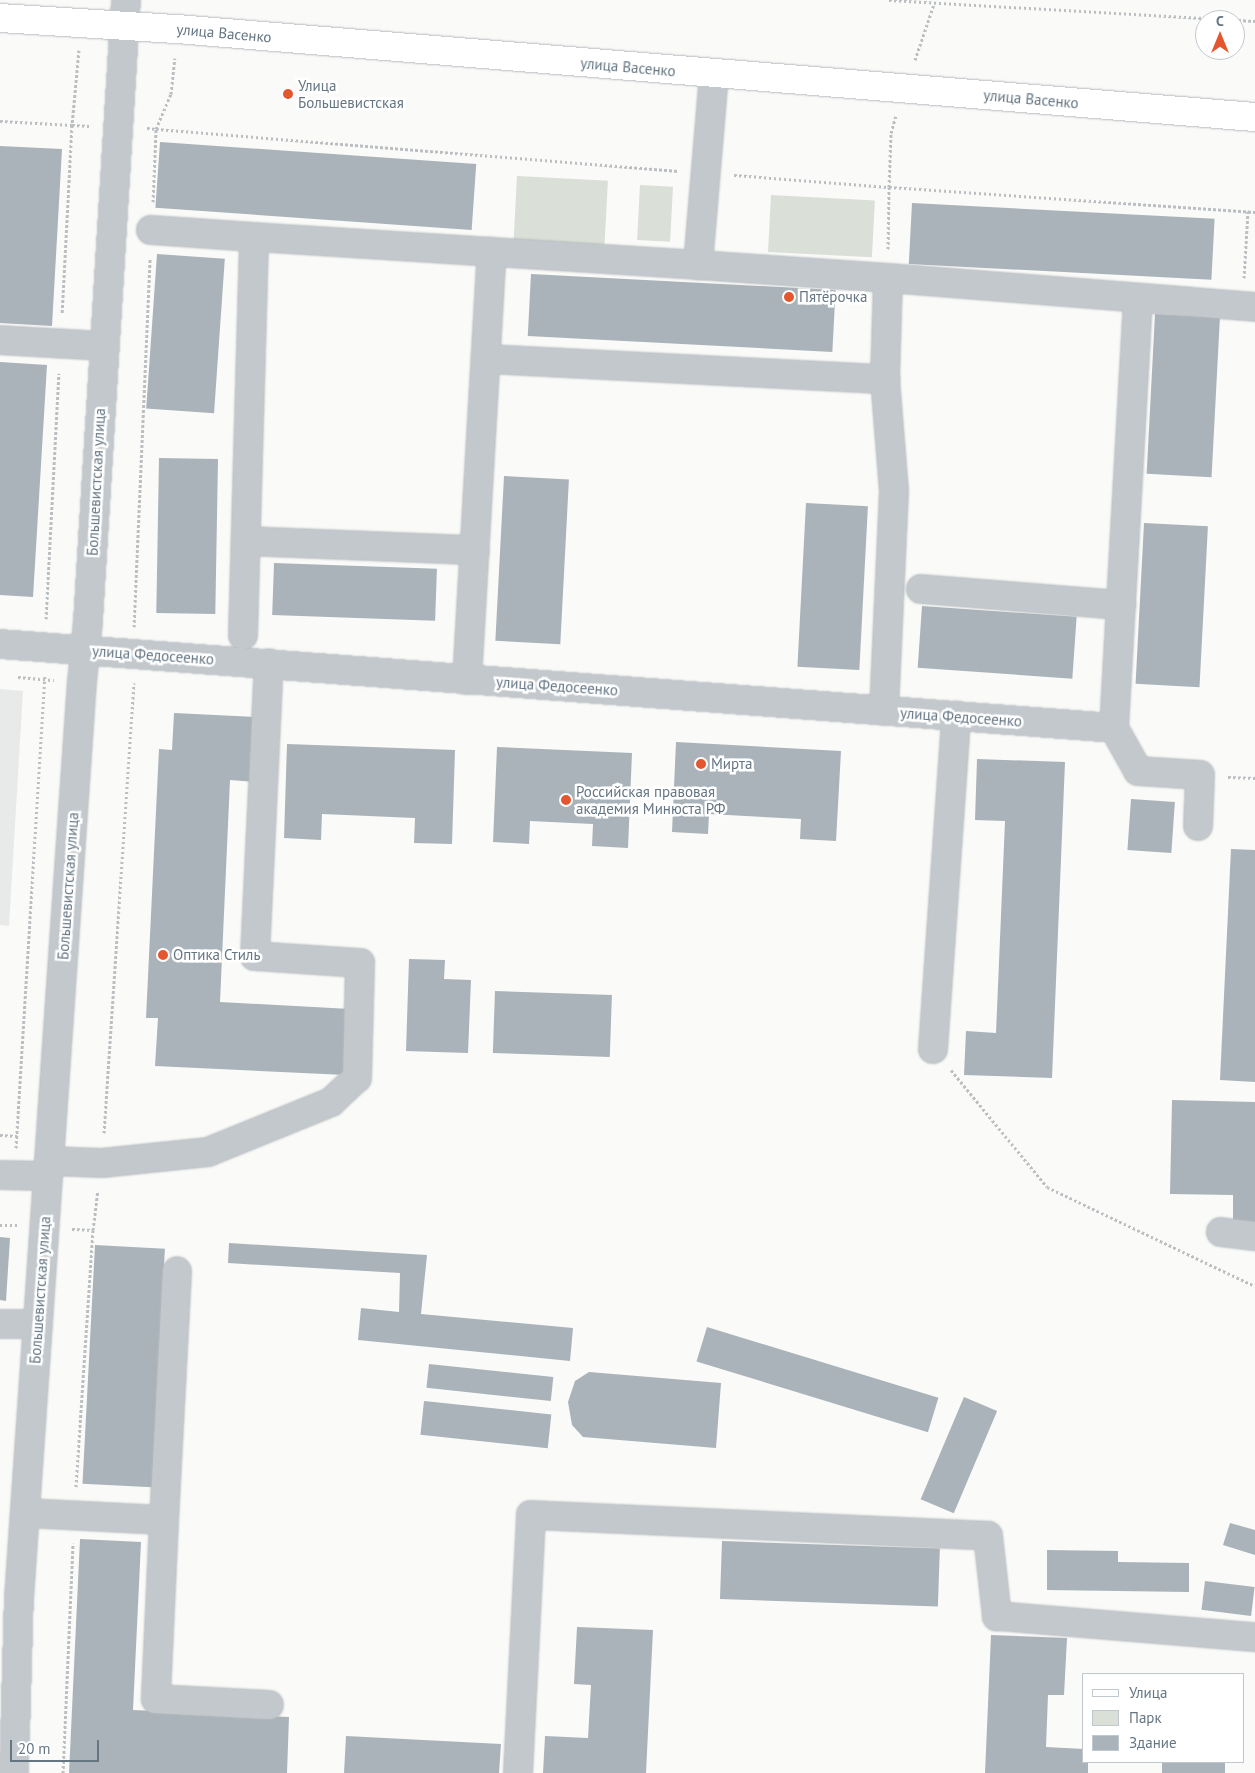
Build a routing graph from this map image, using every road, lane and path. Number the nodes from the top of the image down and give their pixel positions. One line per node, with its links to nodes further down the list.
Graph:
1 (889, 0): 2 (path)
2 (934, 4): 5 (path); 8 (path)
3 (125, 13): 6 (main road, улица Васенко); 7 (main road, улица Васенко); 25 (street, Большевистская улица)
4 (0, 18): 6 (main road, улица Васенко)
5 (1255, 21)
6 (81, 22): 10 (path)
7 (714, 74): 8 (main road, улица Васенко); 13 (street)
8 (905, 89): 9 (main road, улица Васенко)
9 (1255, 117)
10 (72, 125)
11 (156, 129): 13 (path)
12 (891, 133): 14 (path)
13 (706, 173): 14 (path); 20 (street)
14 (890, 187): 15 (path); 21 (path)
15 (1248, 212): 16 (path); 23 (path)
16 (1255, 212)
17 (151, 230): 18 (street)
18 (254, 237): 19 (street); 28 (street)
19 (492, 252): 20 (street); 26 (street)
20 (698, 265): 21 (street)
21 (888, 278): 22 (street); 27 (street)
22 (1138, 299): 23 (street); 31 (street)
23 (1249, 307)
24 (0, 340): 25 (street)
25 (103, 346): 34 (street, Большевистская улица)
26 (486, 359): 27 (street); 29 (street)
27 (885, 380): 37 (street)
28 (246, 541): 29 (street); 32 (street)
29 (475, 550): 36 (street)
30 (921, 589): 31 (street)
31 (1121, 605): 39 (street)
32 (243, 636)
33 (0, 644): 34 (street, улица Федосеенко)
34 (84, 651): 35 (street, улица Федосеенко); 46 (street, Большевистская улица)
35 (269, 663): 36 (street, улица Федосеенко); 46 (street)
36 (467, 680): 37 (street, улица Федосеенко)
37 (884, 711): 38 (street, улица Федосеенко)
38 (956, 716): 39 (street, улица Федосеенко); 43 (street)
39 (1114, 728): 42 (street)
40 (1241, 778): 41 (path)
41 (1255, 778)
42 (1198, 826)
43 (933, 1049): 53 (path)
44 (0, 1135): 45 (path)
45 (17, 1136)
46 (48, 1168): 47 (street); 55 (street, Большевистская улица)
47 (0, 1175)
48 (0, 1225): 49 (path)
49 (18, 1226)
50 (1221, 1232): 51 (street)
51 (1255, 1236)
52 (177, 1271): 57 (street)
53 (1255, 1286)
54 (0, 1324): 55 (street)
55 (38, 1324): 56 (street, Большевистская улица)
56 (25, 1513): 57 (street); 58 (street, Большевистская улица)
57 (164, 1520): 60 (street)
58 (10, 1597): 61 (street, Большевистская улица)
59 (1255, 1637): 62 (street)
60 (269, 1705)
61 (14, 1773)
62 (518, 1773)

